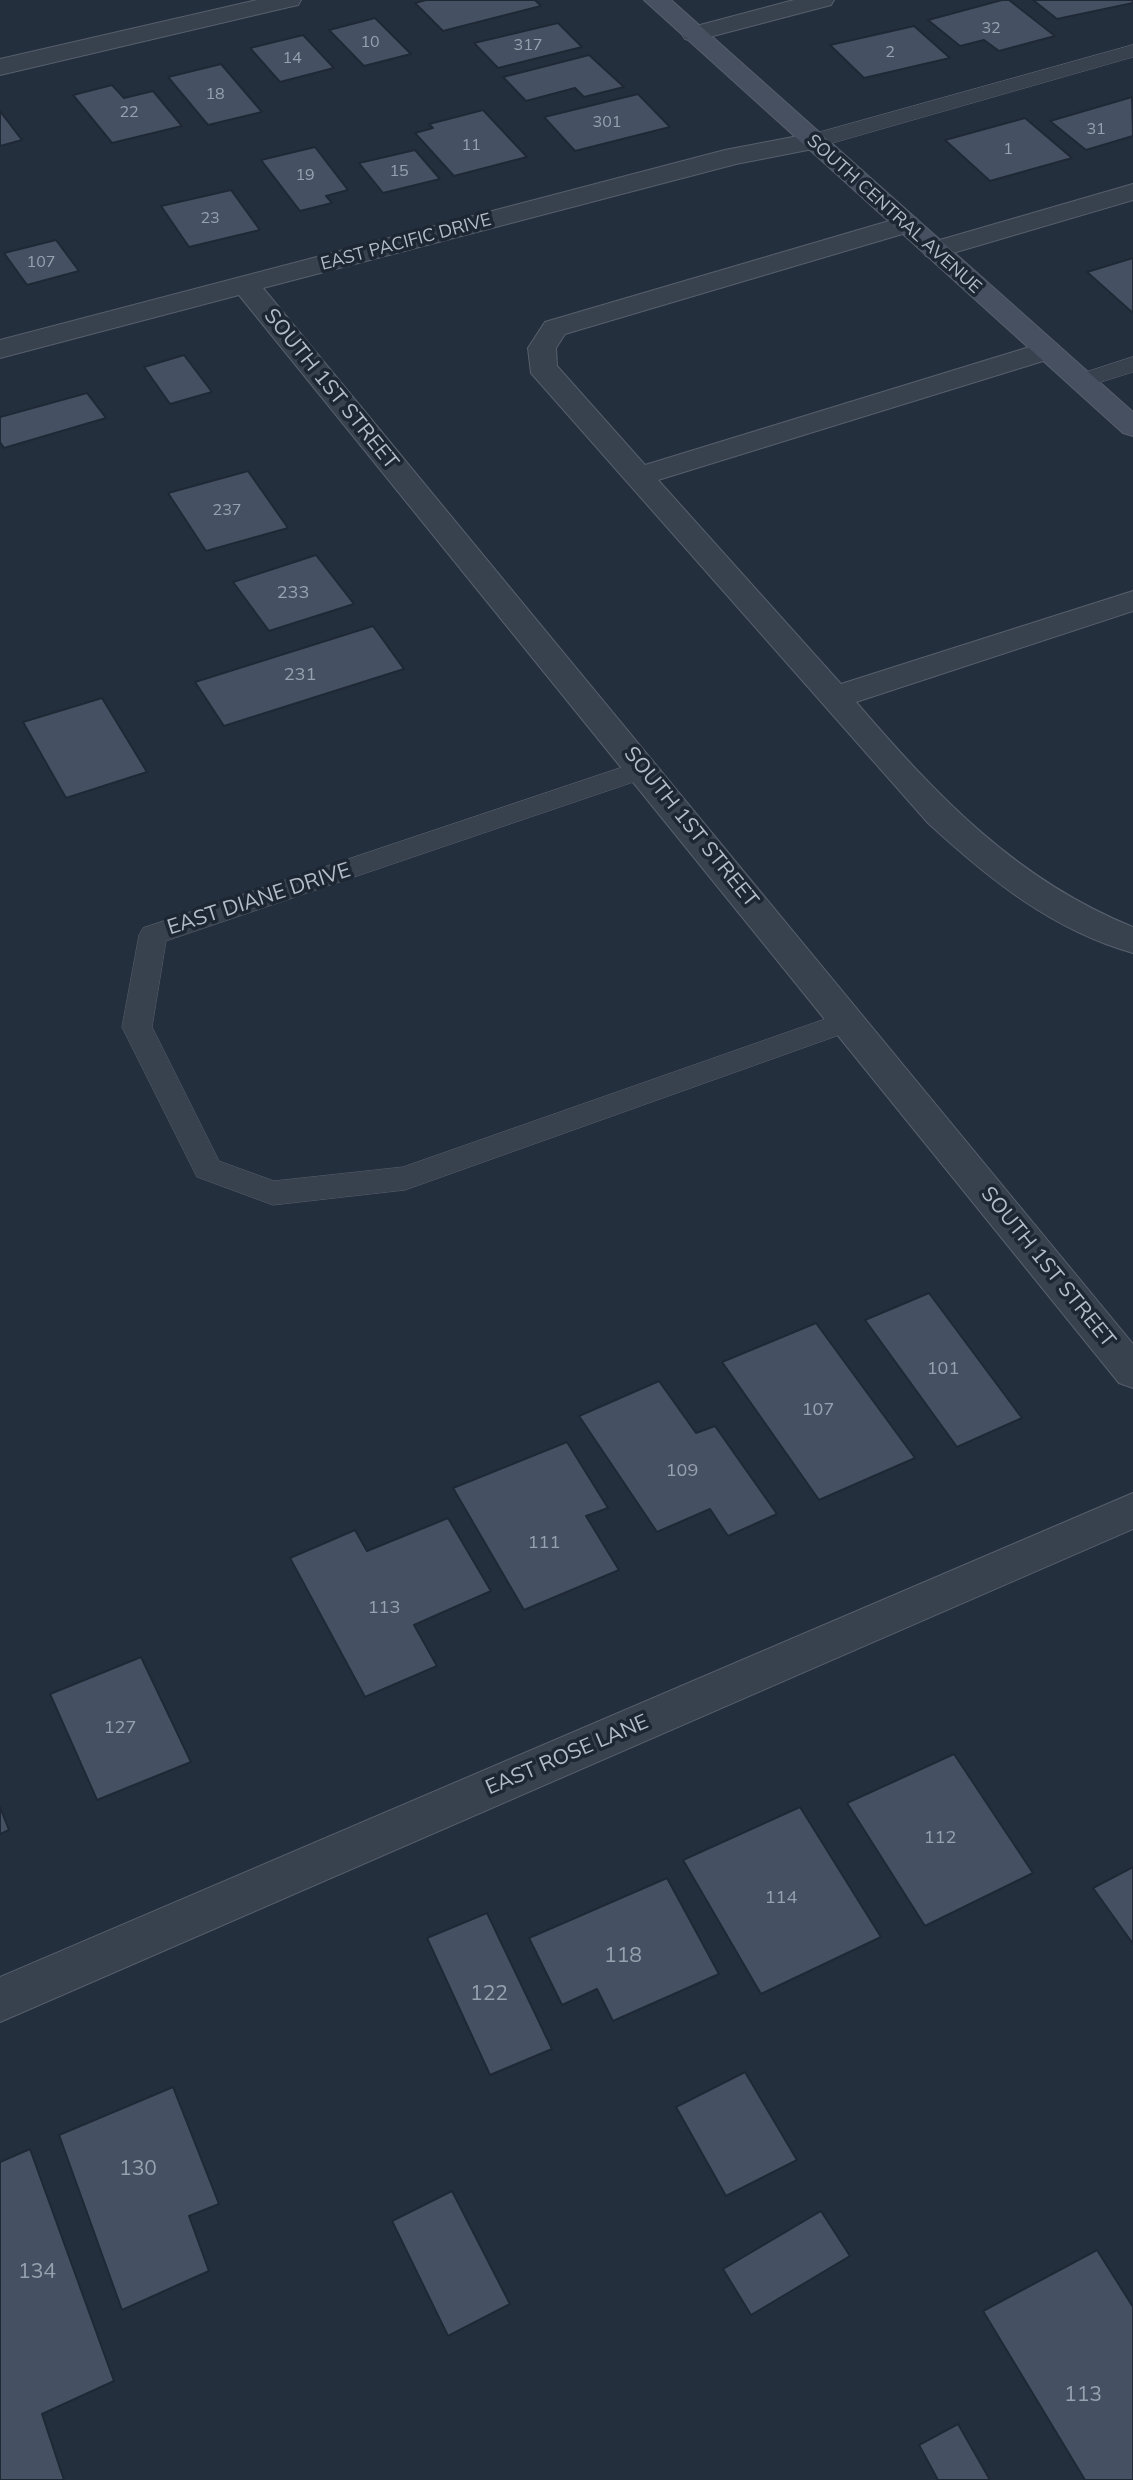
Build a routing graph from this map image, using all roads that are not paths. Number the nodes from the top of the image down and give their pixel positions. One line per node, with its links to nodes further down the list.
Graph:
1 (289, 0): 6 (street)
2 (656, 0): 4 (street, SOUTH CENTRAL AVENUE)
3 (822, 0): 4 (street)
4 (694, 34): 7 (street, SOUTH CENTRAL AVENUE)
5 (1133, 51): 7 (lane)
6 (0, 67)
7 (814, 141): 9 (street, SOUTH CENTRAL AVENUE); 11 (street, EAST PACIFIC DRIVE)
8 (1133, 192): 10 (street)
9 (906, 224): 10 (street, SOUTH CENTRAL AVENUE); 17 (street)
10 (936, 250): 13 (street, SOUTH CENTRAL AVENUE)
11 (245, 284): 12 (street, EAST PACIFIC DRIVE); 20 (street, SOUTH 1ST STREET)
12 (0, 349)
13 (1046, 351): 15 (street, SOUTH CENTRAL AVENUE); 17 (street)
14 (1133, 365): 15 (lane)
15 (1082, 381): 16 (street, SOUTH CENTRAL AVENUE)
16 (1133, 427)
17 (639, 475): 19 (street)
18 (1133, 601): 19 (street)
19 (835, 697): 21 (street)
20 (644, 769): 22 (street, SOUTH 1ST STREET); 22 (lane, EAST DIANE DRIVE)
21 (1133, 941)
22 (849, 1021): 23 (street, SOUTH 1ST STREET)
23 (1133, 1373)
24 (1133, 1510): 25 (street, EAST ROSE LANE)
25 (0, 2000)

